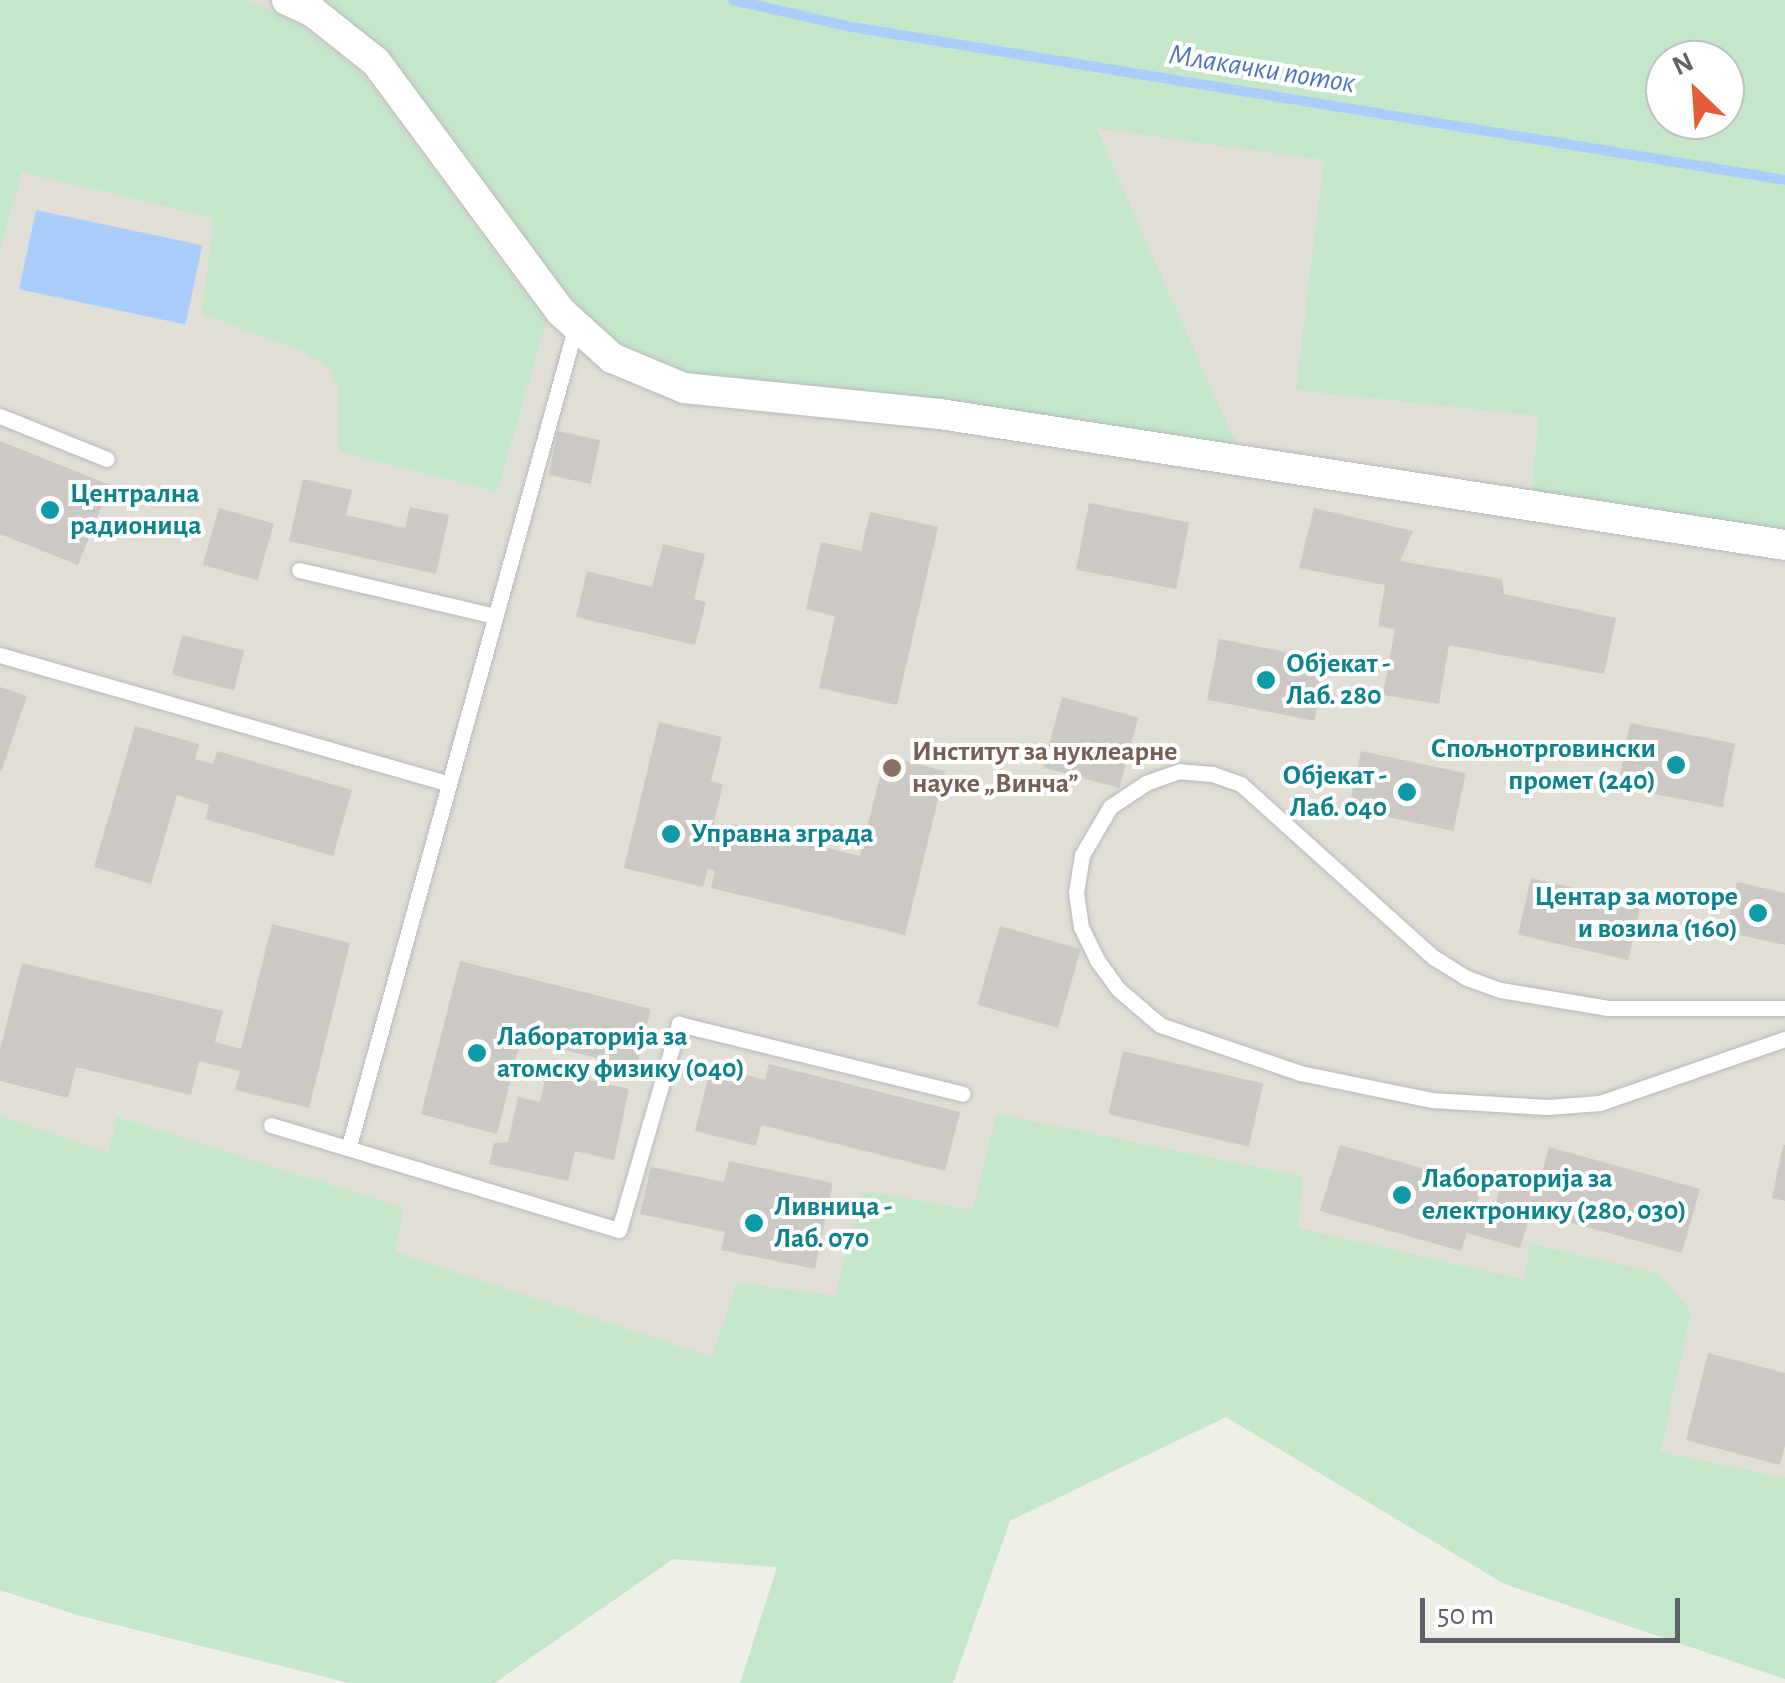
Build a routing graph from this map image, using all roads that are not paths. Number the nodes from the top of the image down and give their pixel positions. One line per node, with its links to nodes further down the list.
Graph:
1 (287, 0): 2 (street)
2 (576, 326): 5 (street); 7 (lane)
3 (0, 416): 4 (lane)
4 (107, 460)
5 (1785, 545)
6 (299, 570): 7 (lane)
7 (495, 616): 9 (lane)
8 (0, 655): 9 (lane)
9 (449, 784): 14 (lane)
10 (1785, 1008): 11 (lane)
11 (1785, 1039)
12 (964, 1094): 14 (lane)
13 (271, 1125): 14 (lane)
14 (349, 1146)

